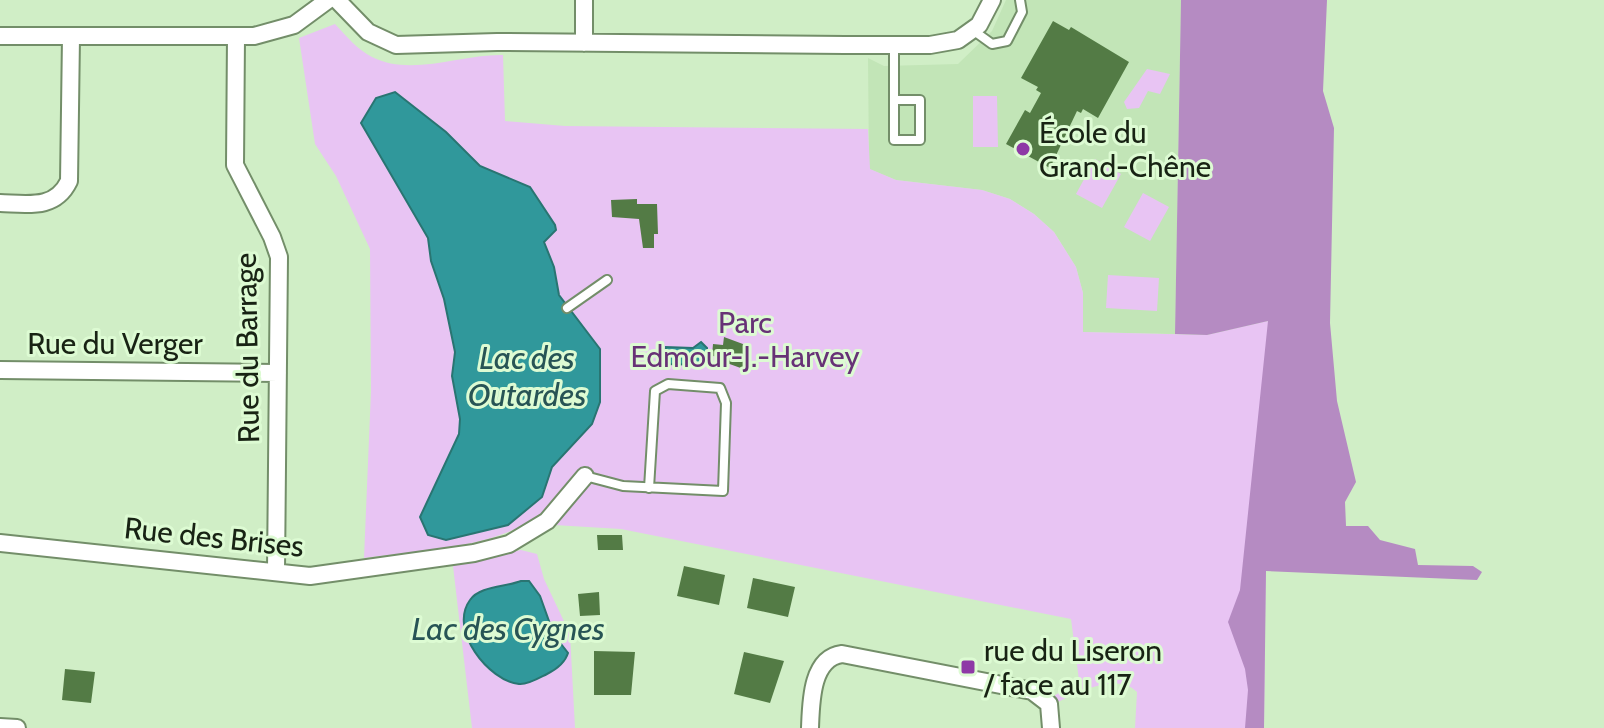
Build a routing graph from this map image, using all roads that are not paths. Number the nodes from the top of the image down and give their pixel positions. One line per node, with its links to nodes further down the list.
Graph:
1 (328, 0): 9 (street)
2 (337, 0): 10 (street)
3 (584, 0): 10 (street)
4 (992, 0): 6 (street)
5 (1020, 0): 6 (lane)
6 (974, 31): 11 (street)
7 (0, 36): 8 (street)
8 (71, 37): 9 (street); 13 (street)
9 (236, 37): 17 (street, Rue du Barrage)
10 (584, 43): 11 (street)
11 (894, 45): 12 (lane)
12 (895, 100): 12 (lane)
13 (0, 203)
14 (607, 280): 15 (lane)
15 (567, 308)
16 (0, 370): 17 (street, Rue du Verger)
17 (278, 373): 21 (street, Rue du Barrage)
18 (585, 476): 19 (lane); 21 (street, Rue des Brises)
19 (649, 488): 19 (lane)
20 (0, 543): 21 (street, Rue des Brises)
21 (276, 571)
22 (0, 727): 23 (street)
23 (17, 728)
24 (810, 728): 25 (street)
25 (1051, 728)

